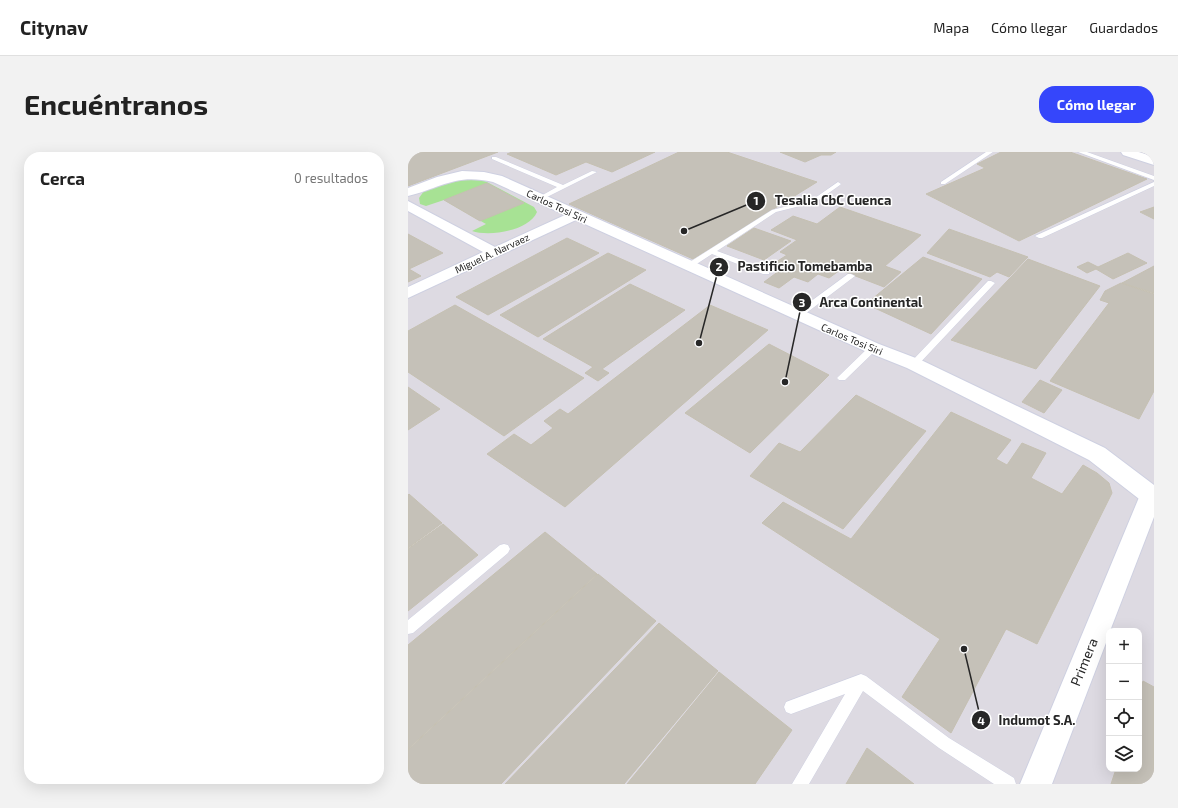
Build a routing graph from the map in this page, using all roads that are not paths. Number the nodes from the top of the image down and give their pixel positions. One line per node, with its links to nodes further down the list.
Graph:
1 (990, 152): 8 (lane)
2 (1081, 152): 7 (lane)
3 (1127, 152): 5 (street)
4 (494, 158): 11 (lane)
5 (1154, 161)
6 (594, 172): 11 (lane)
7 (1154, 178)
8 (943, 183)
9 (838, 184): 17 (lane)
10 (1154, 184): 16 (lane)
11 (562, 187): 13 (lane)
12 (408, 192): 13 (street, Carlos Tosi Siri)
13 (541, 198): 15 (street, Carlos Tosi Siri)
14 (408, 205): 18 (street)
15 (576, 215): 18 (street, Miguel A. Narvaez); 19 (street, Carlos Tosi Siri)
16 (1039, 236)
17 (711, 251): 19 (lane); 20 (lane)
18 (494, 252): 23 (street, Miguel A. Narvaez)
19 (689, 265): 24 (street, Carlos Tosi Siri)
20 (766, 272)
21 (851, 276): 24 (lane)
22 (991, 283): 26 (lane)
23 (408, 293)
24 (798, 315): 25 (street, Carlos Tosi Siri)
25 (873, 348): 26 (street, Carlos Tosi Siri); 27 (lane)
26 (914, 364): 28 (street, Carlos Tosi Siri)
27 (842, 378)
28 (1152, 494): 35 (street, Primera)
29 (504, 549): 30 (lane)
30 (408, 628)
31 (861, 681): 32 (lane); 33 (lane); 34 (lane)
32 (791, 707)
33 (800, 784)
34 (1008, 784)
35 (1036, 784)

